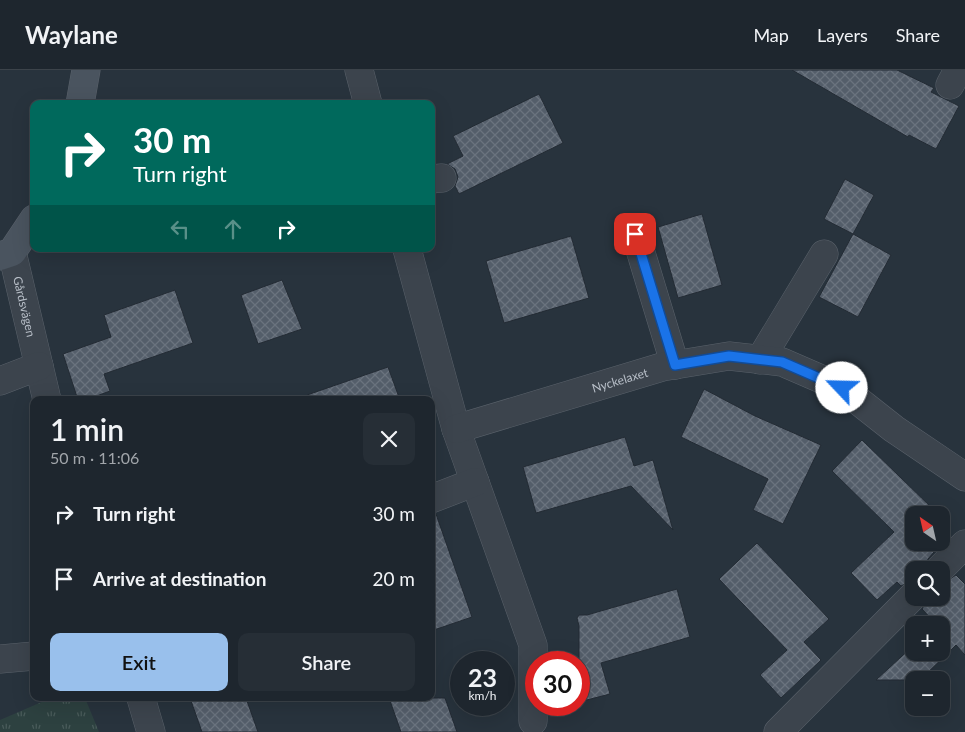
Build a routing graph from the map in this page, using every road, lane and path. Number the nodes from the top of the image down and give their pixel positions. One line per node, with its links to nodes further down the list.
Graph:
1 (86, 70): 3 (street)
2 (359, 70): 4 (street)
3 (81, 100)
4 (367, 100)
5 (30, 224): 8 (street, Gårdsvägen)
6 (635, 234): 11 (street)
7 (408, 252): 15 (street)
8 (6, 254): 12 (street, Gårdsvägen)
9 (824, 254): 10 (street)
10 (760, 360): 11 (street, Nyckelaxet); 16 (street, Nyckelaxet)
11 (675, 365): 15 (street, Nyckelaxet)
12 (39, 366): 13 (street); 14 (street, Gårdsvägen)
13 (0, 382)
14 (47, 396)
15 (456, 429): 17 (street)
16 (965, 477)
17 (475, 482): 18 (street); 25 (street)
18 (435, 497)
19 (965, 544): 20 (street)
20 (948, 561)
21 (905, 604): 27 (street)
22 (30, 656): 23 (street)
23 (0, 659)
24 (142, 701): 26 (street)
25 (533, 721)
26 (152, 732)
27 (778, 732)

